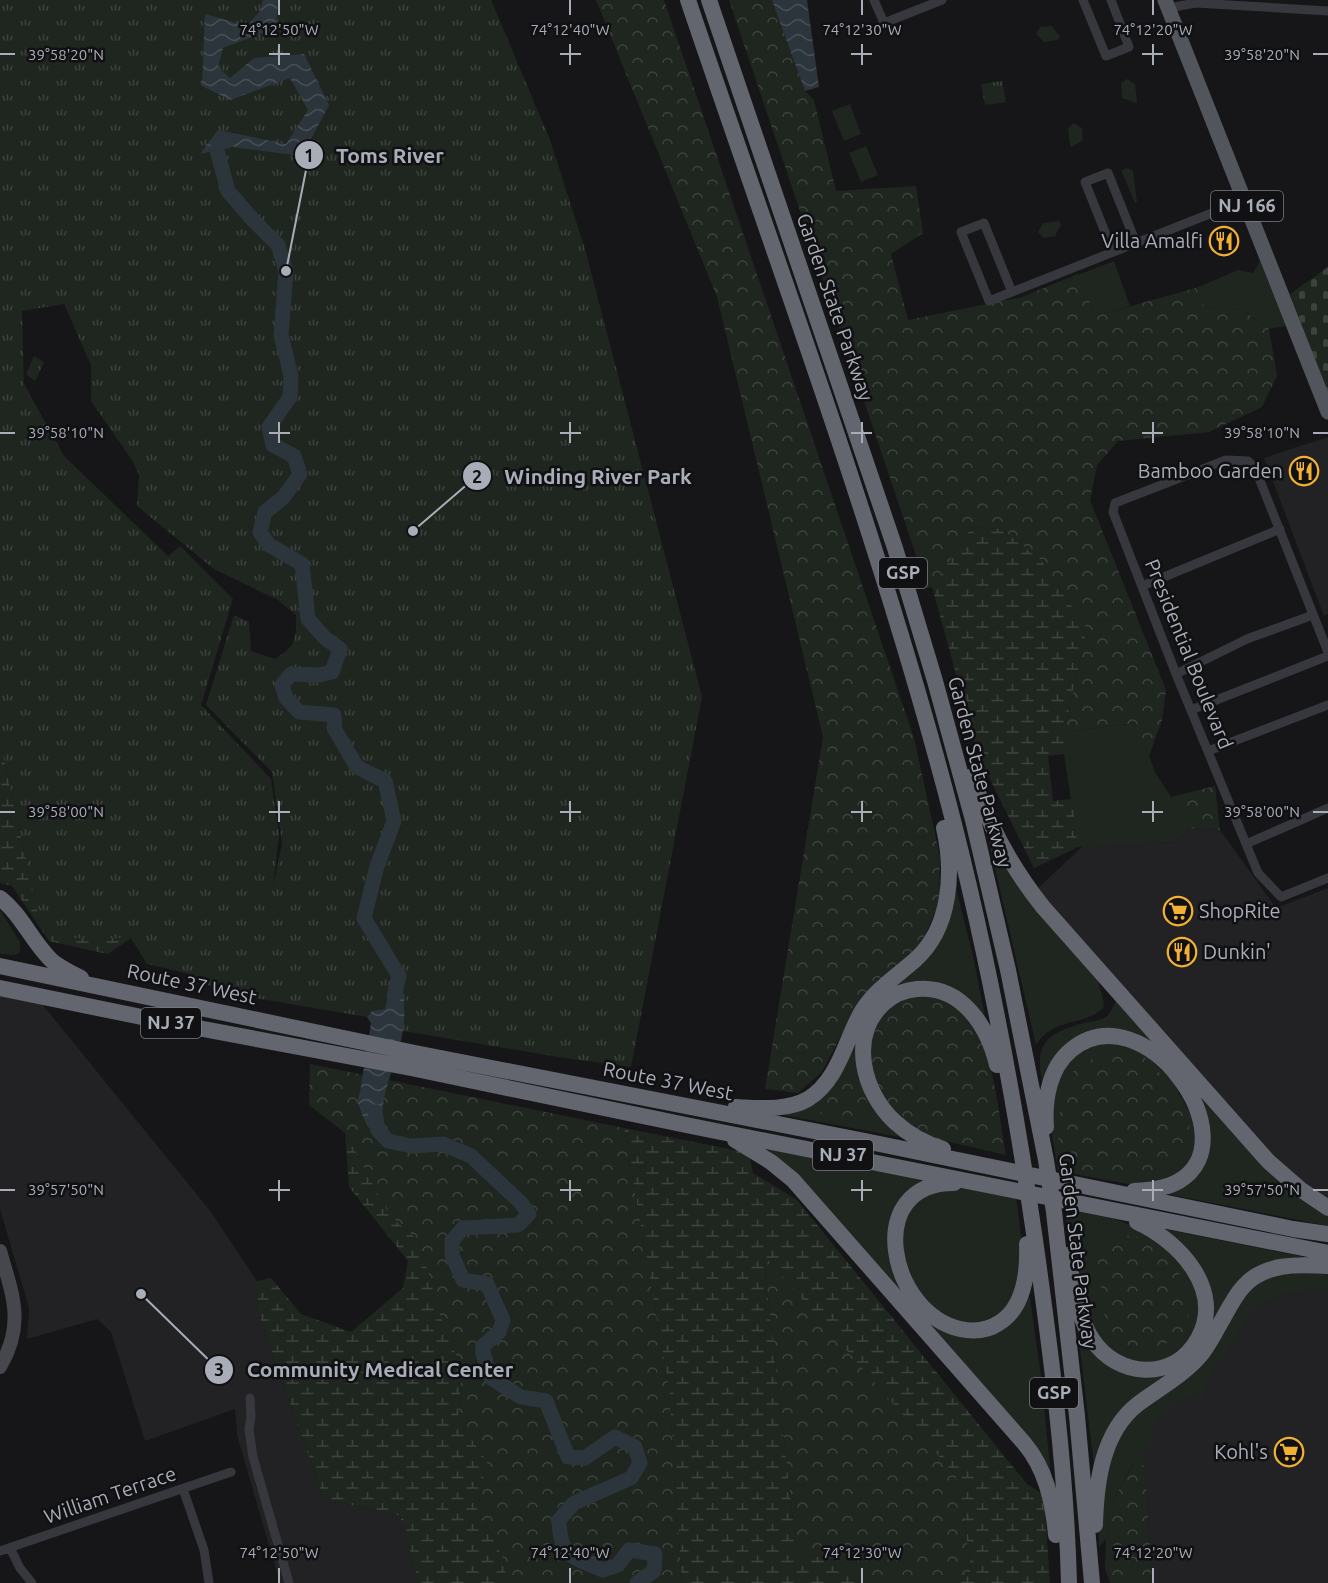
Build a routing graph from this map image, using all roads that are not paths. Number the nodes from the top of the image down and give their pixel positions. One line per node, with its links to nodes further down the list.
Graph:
1 (688, 0): 19 (highway, Garden State Parkway / GSP)
2 (709, 0): 15 (highway, Garden State Parkway / GSP)
3 (874, 0): 4 (street)
4 (942, 0)
5 (1083, 0): 6 (street)
6 (1111, 0)
7 (1227, 3): 8 (street); 9 (street)
8 (1167, 4): 10 (main road, NJ 166)
9 (1328, 11)
10 (1245, 201): 11 (street); 14 (main road, NJ 166)
11 (1136, 243): 12 (street); 12 (street)
12 (1113, 252): 13 (street)
13 (1012, 292): 13 (street)
14 (1328, 412)
15 (876, 491): 37 (highway, Garden State Parkway / GSP); 42 (highway)
16 (1280, 529): 17 (street); 17 (street, Presidential Boulevard); 18 (street)
17 (1142, 586): 21 (street, Presidential Boulevard)
18 (1313, 615): 20 (street); 21 (street)
19 (898, 625): 34 (highway); 36 (highway, Garden State Parkway / GSP)
20 (1328, 654): 23 (street)
21 (1176, 674): 23 (street, Presidential Boulevard)
22 (1328, 705): 24 (street)
23 (1191, 710): 24 (street, Presidential Boulevard)
24 (1208, 751): 26 (street, Presidential Boulevard)
25 (1328, 808): 26 (street)
26 (1246, 844): 27 (street, Presidential Boulevard)
27 (1328, 878)
28 (0, 898): 31 (highway)
29 (0, 966): 31 (highway, Route 37 West / NJ 37)
30 (0, 988): 32 (highway, Route 37 West / NJ 37)
31 (125, 992): 32 (highway, Route 37 West / NJ 37)
32 (345, 1046): 33 (highway, Route 37 West / NJ 37)
33 (413, 1060): 34 (highway, Route 37 West / NJ 37); 35 (highway, Route 37 West / NJ 37)
34 (694, 1108): 38 (highway, Route 37 West / NJ 37)
35 (691, 1126): 39 (highway, Route 37 West / NJ 37); 58 (highway)
36 (1021, 1150): 38 (highway); 41 (highway, Garden State Parkway / GSP)
37 (1046, 1160): 40 (highway); 44 (highway, Garden State Parkway / GSP)
38 (967, 1162): 40 (highway, Route 37 West / NJ 37)
39 (994, 1186): 41 (highway); 43 (highway, Route 37 West / NJ 37)
40 (1116, 1193): 45 (highway, Route 37 West / NJ 37)
41 (1030, 1204): 59 (highway, Garden State Parkway / GSP)
42 (1328, 1208)
43 (1106, 1209): 44 (highway); 47 (highway, Route 37 West / NJ 37)
44 (1054, 1212): 60 (highway, Garden State Parkway / GSP)
45 (1328, 1234)
46 (0, 1251): 49 (street)
47 (1328, 1253)
48 (1328, 1266): 60 (highway)
49 (0, 1367)
50 (250, 1398): 57 (street)
51 (231, 1472): 52 (street, William Terrace)
52 (183, 1489): 53 (street, William Terrace); 56 (street)
53 (10, 1548): 54 (street, William Terrace); 55 (street)
54 (0, 1551)
55 (32, 1583)
56 (209, 1583)
57 (289, 1583)
58 (1062, 1583)
59 (1070, 1583)
60 (1093, 1583)

